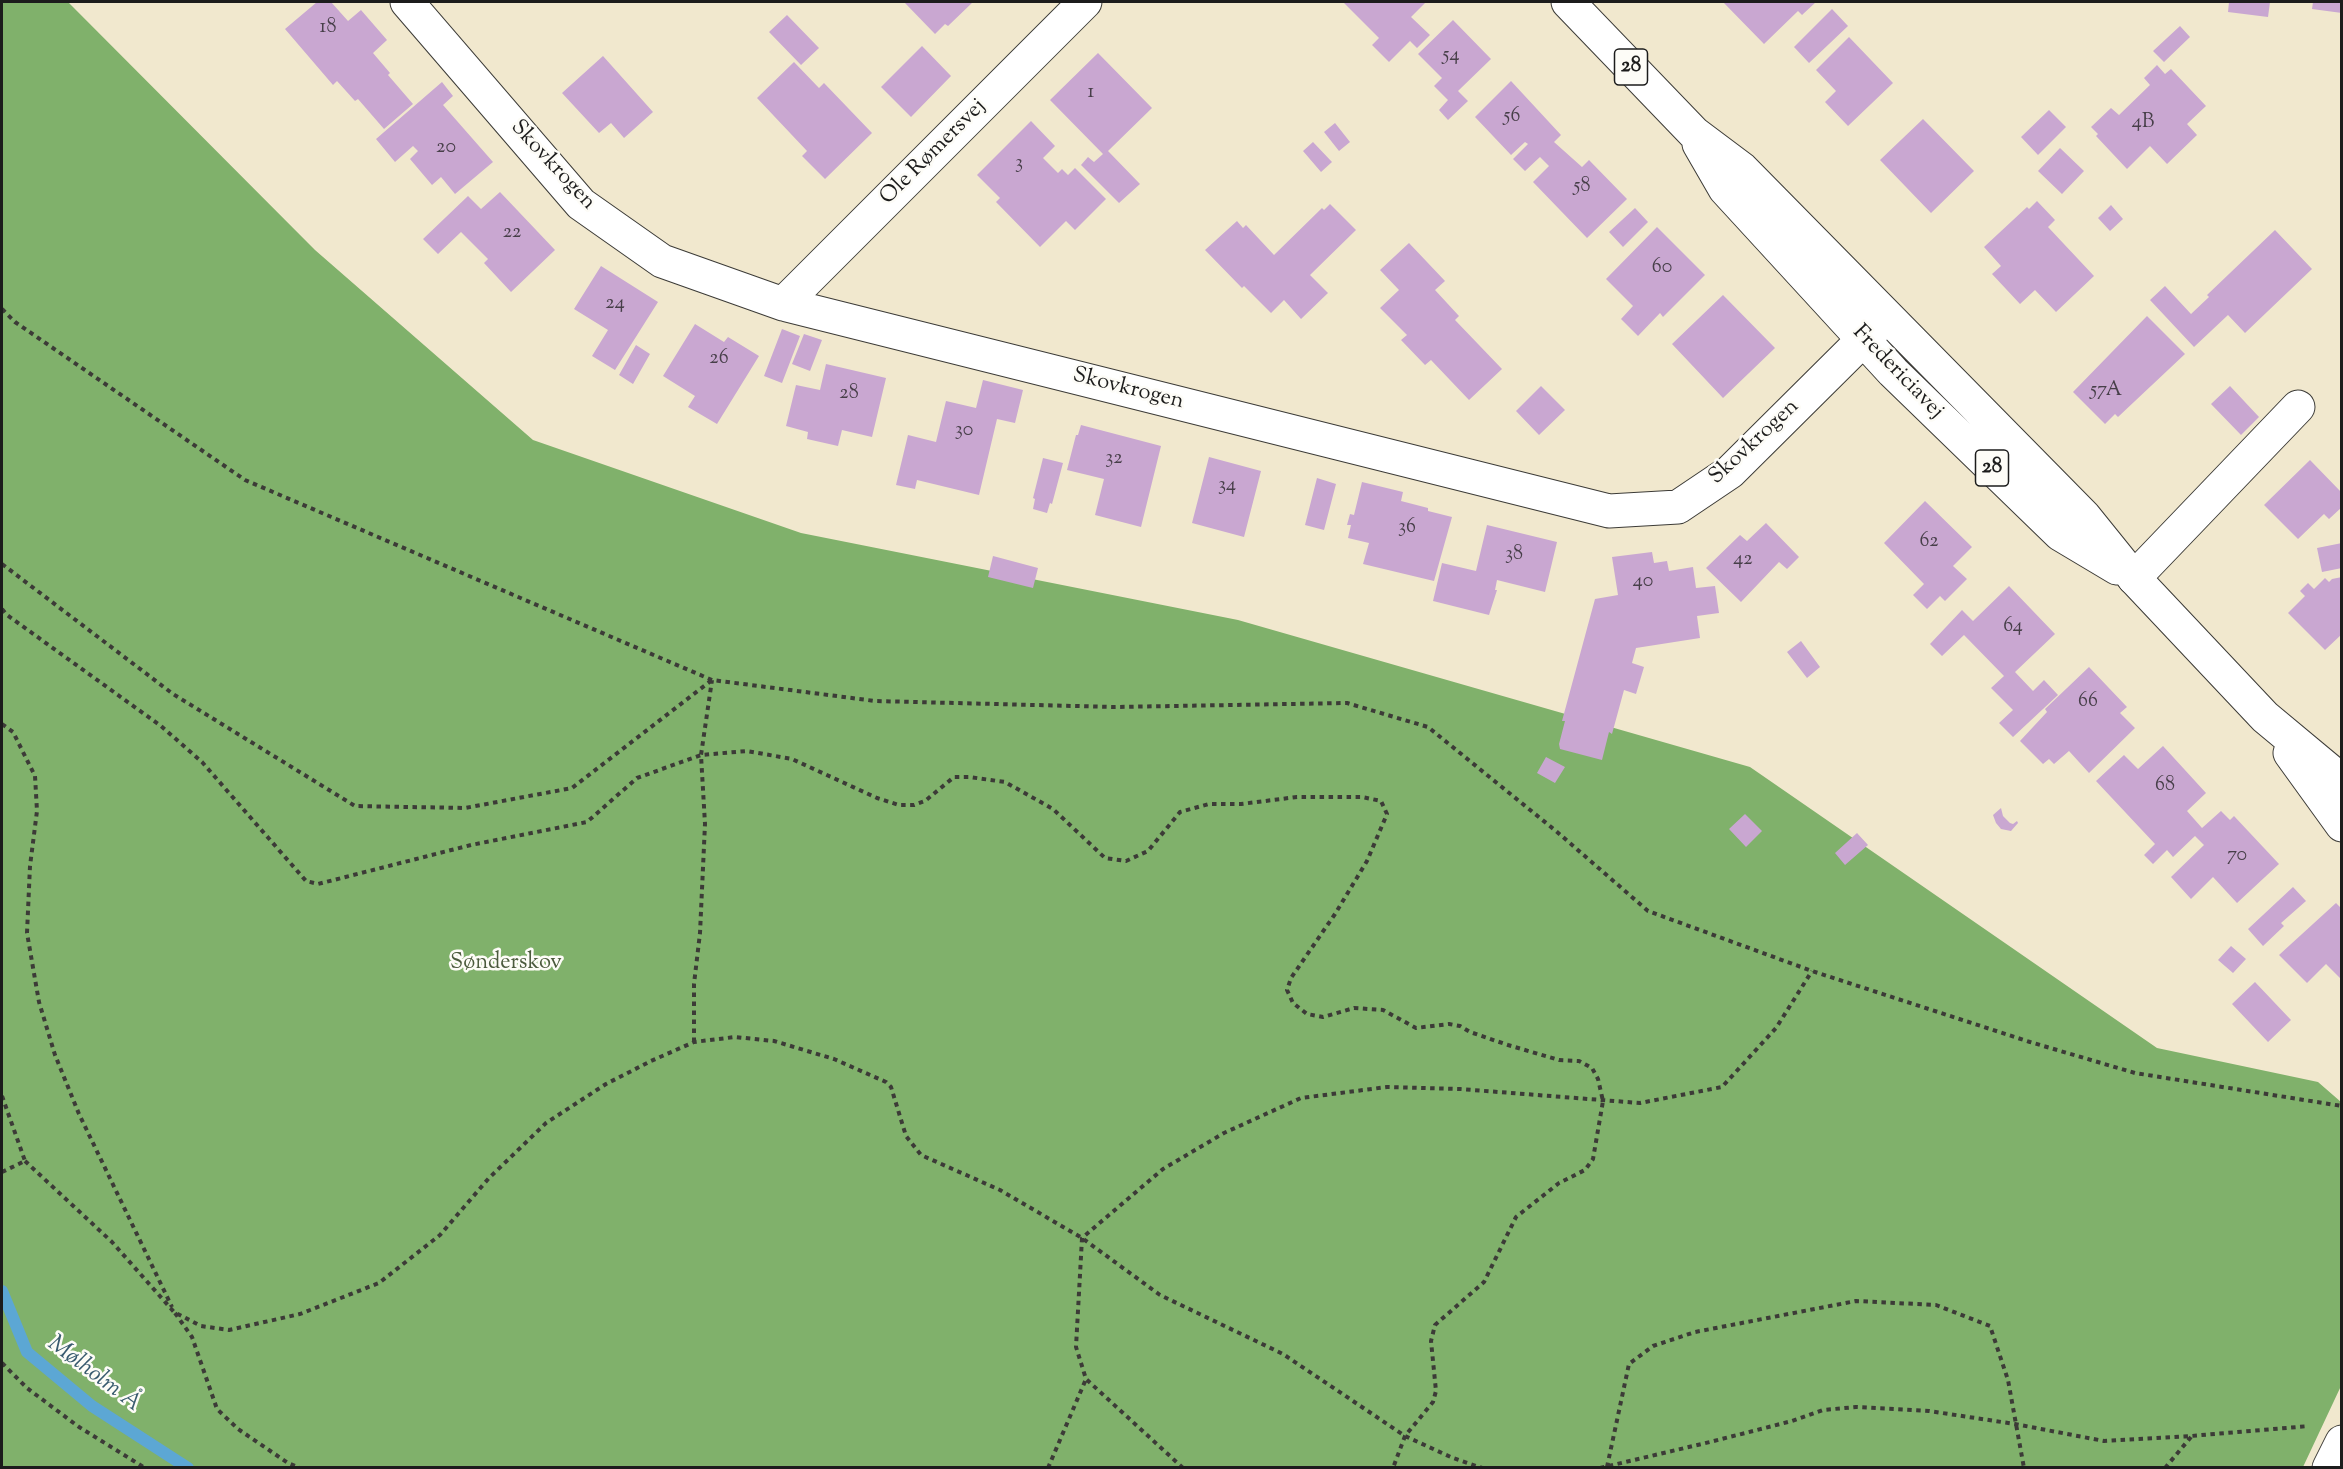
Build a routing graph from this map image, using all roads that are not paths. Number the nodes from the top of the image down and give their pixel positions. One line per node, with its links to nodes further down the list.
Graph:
1 (407, 2): 5 (street, Skovkrogen)
2 (1085, 2): 5 (street, Ole Rømersvej)
3 (1568, 2): 4 (street, Fredericiavej / 28)
4 (1694, 134): 6 (street, Fredericiavej / 28); 7 (street, Fredericiavej / 28)
5 (783, 304): 7 (street, Skovkrogen)
6 (1887, 316): 7 (street, Skovkrogen); 9 (street, Fredericiavej / 28)
7 (1864, 339): 9 (street, Fredericiavej / 28)
8 (2298, 407): 9 (street)
9 (2134, 578): 10 (street, Fredericiavej / 28)
10 (2265, 717): 11 (street, Fredericiavej / 28); 12 (street, Fredericiavej / 28)
11 (2342, 781)
12 (2342, 825)
13 (2330, 1433): 14 (street)
14 (2329, 1467)

